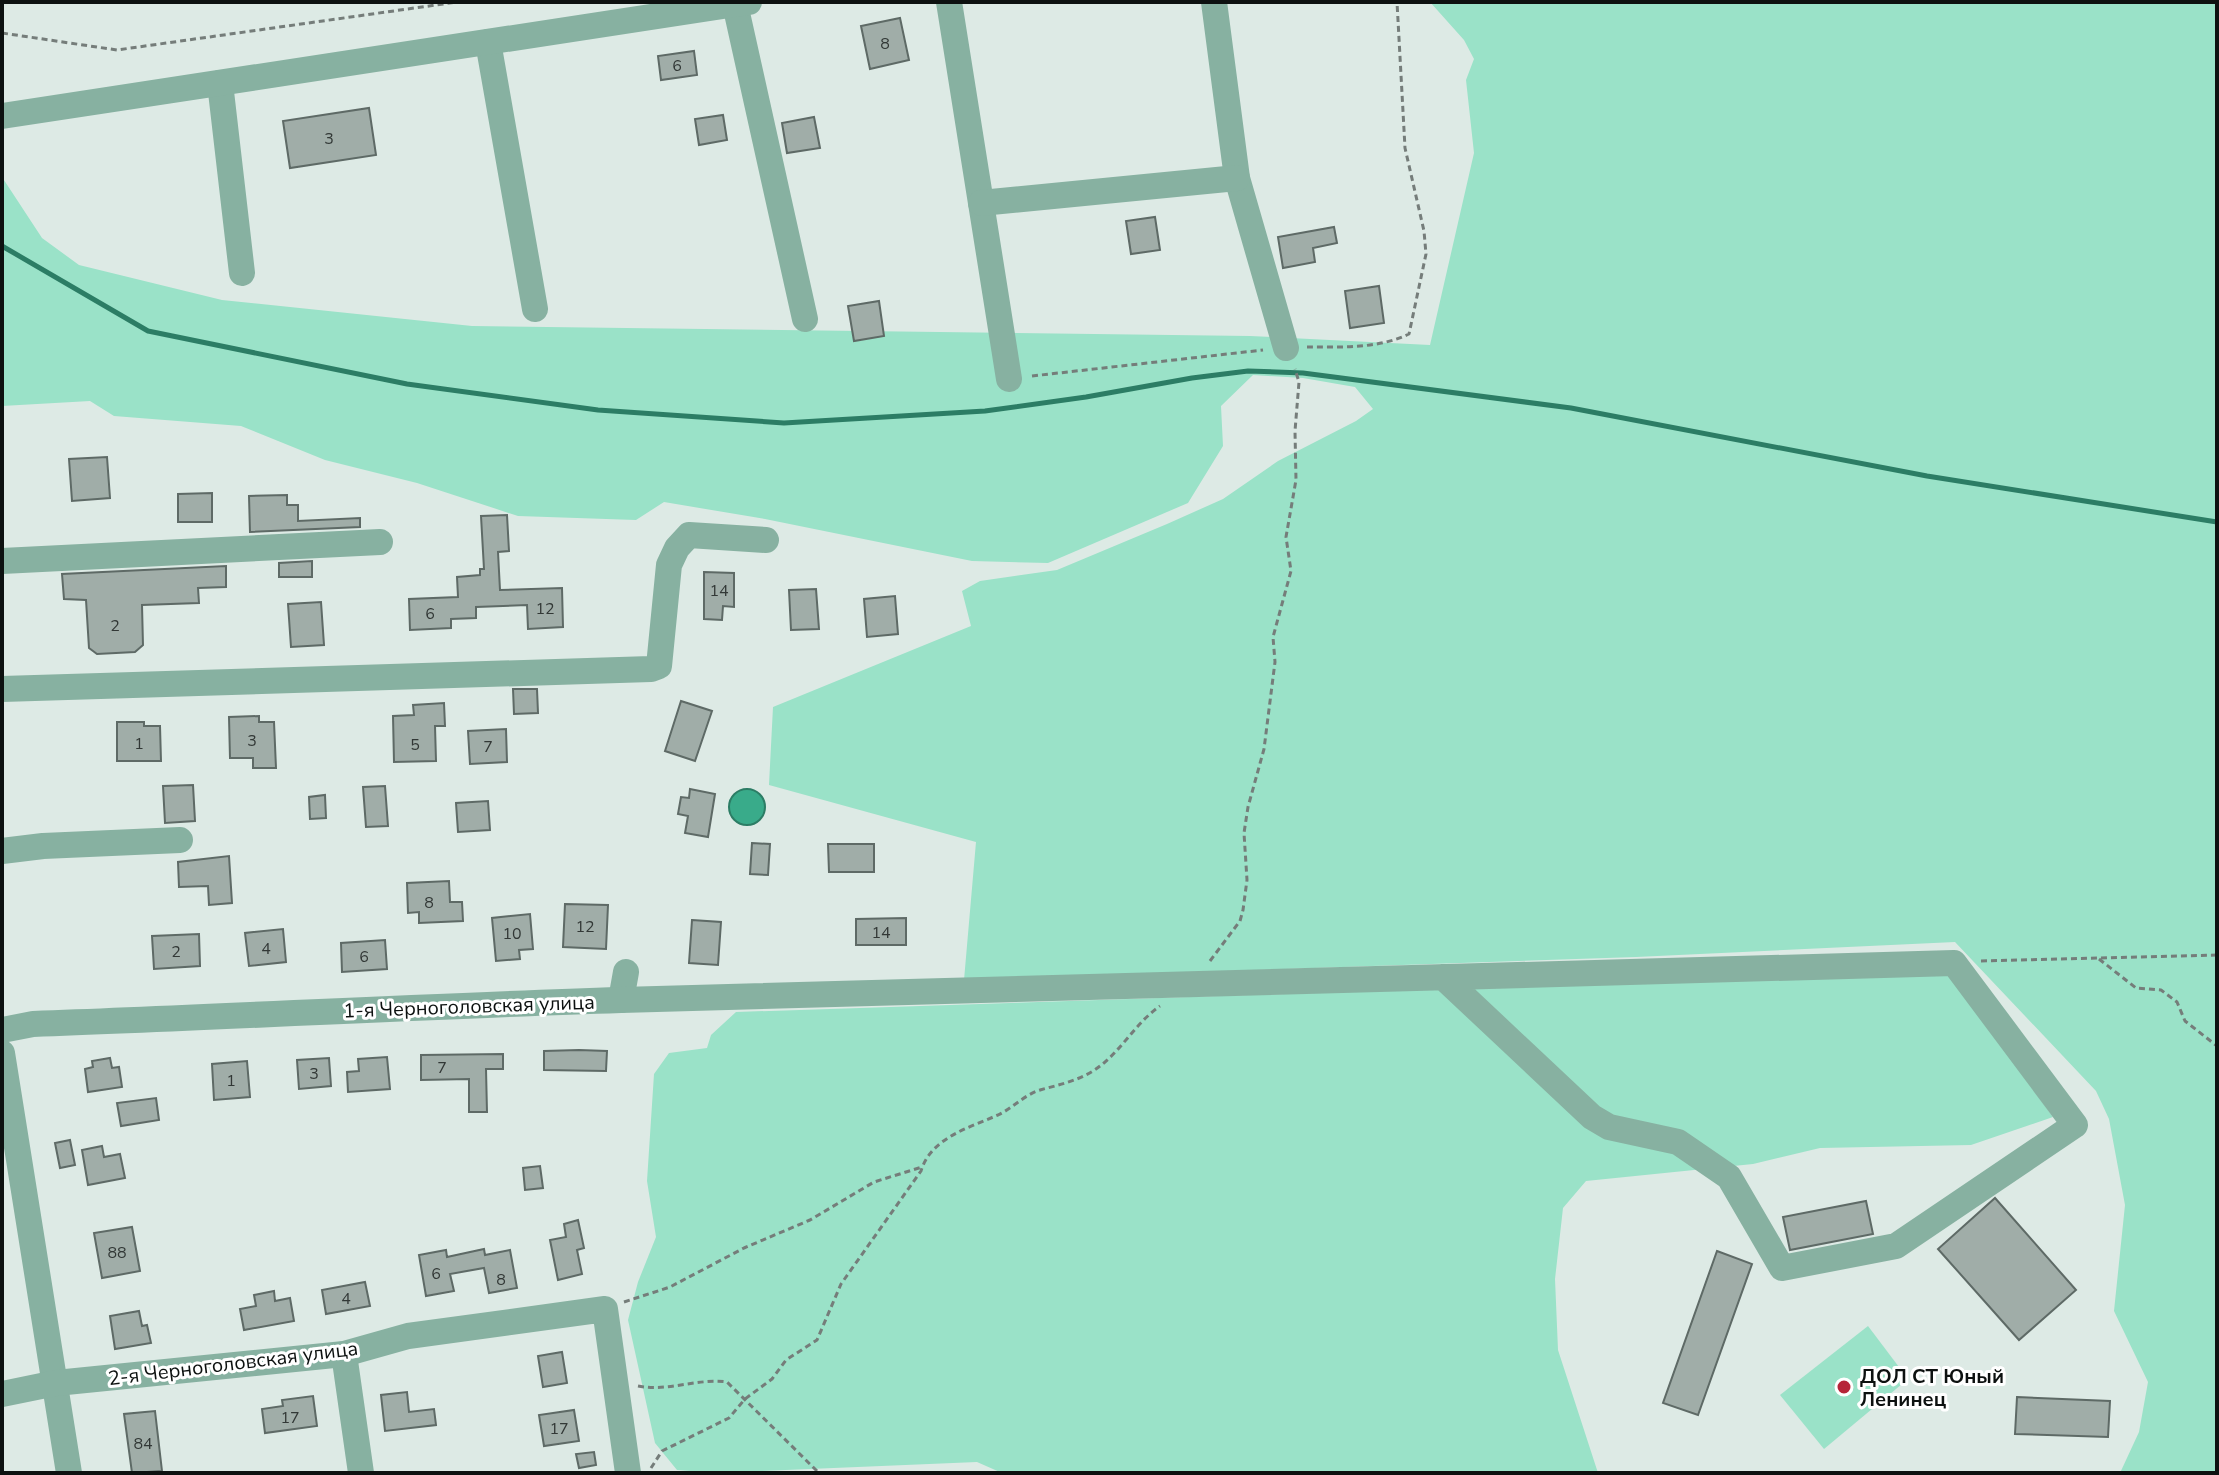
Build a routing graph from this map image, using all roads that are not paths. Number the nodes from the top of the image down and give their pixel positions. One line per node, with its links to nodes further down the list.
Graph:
1 (949, 2): 8 (street)
2 (1214, 2): 7 (street)
3 (742, 3): 4 (street); 11 (street)
4 (488, 42): 5 (street); 10 (street)
5 (220, 83): 6 (street); 9 (street)
6 (2, 116)
7 (1237, 178): 8 (street); 12 (street)
8 (981, 203): 13 (street)
9 (242, 273)
10 (535, 309)
11 (805, 319)
12 (1286, 348)
13 (1009, 379)
14 (766, 540): 17 (street)
15 (380, 542): 16 (street)
16 (2, 561)
17 (2, 689)
18 (180, 840): 19 (street)
19 (2, 851)
20 (626, 972): 22 (street)
21 (1443, 977): 21 (street, 1-я Черноголовская улица); 22 (street, 1-я Черноголовская улица)
22 (621, 1000): 23 (street, 1-я Черноголовская улица)
23 (2, 1030)
24 (2, 1053): 26 (street)
25 (344, 1354): 26 (street, 2-я Черноголовская улица); 29 (street); 30 (street, 2-я Черноголовская улица)
26 (56, 1383): 27 (street, 2-я Черноголовская улица); 28 (street)
27 (2, 1394)
28 (69, 1473)
29 (361, 1473)
30 (628, 1473)

